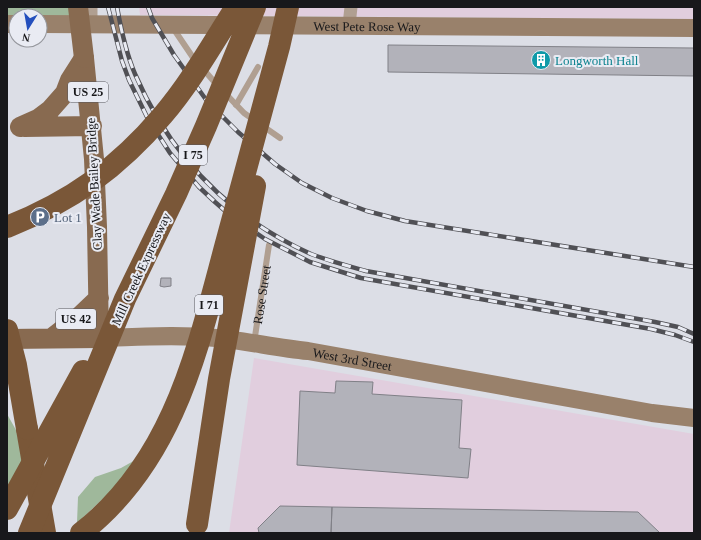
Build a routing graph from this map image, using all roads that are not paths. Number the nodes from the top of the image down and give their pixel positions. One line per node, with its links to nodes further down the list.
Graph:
1 (78, 7): 12 (main road, Clay Wade Bailey Bridge / US 25, bridge)
2 (236, 7): 18 (highway, bridge)
3 (255, 7): 21 (highway, Mill Creek Expressway / I 75, bridge)
4 (288, 7): 11 (highway, I 71, bridge)
5 (351, 7): 9 (street)
6 (91, 15): 7 (main road, West Pete Rose Way); 8 (main road, West Pete Rose Way)
7 (48, 23)
8 (171, 25): 9 (main road, West Pete Rose Way); 14 (lane)
9 (349, 25): 10 (main road, West Pete Rose Way)
10 (694, 28)
11 (279, 47): 31 (highway, bridge); 34 (highway, I 71, bridge)
12 (84, 58): 15 (main road, Clay Wade Bailey Bridge / US 25); 16 (main road)
13 (258, 67): 14 (lane)
14 (236, 105): 17 (lane)
15 (92, 126): 16 (main road); 20 (main road, Clay Wade Bailey Bridge / US 25)
16 (14, 127)
17 (280, 138)
18 (7, 227)
19 (268, 245): 26 (lane, Rose Street)
20 (98, 298): 23 (main road, US 42); 24 (main road, Clay Wade Bailey Bridge / US 25)
21 (125, 299): 30 (highway, bridge); 32 (highway, Mill Creek Expressway / I 75, bridge)
22 (7, 330): 33 (highway, bridge)
23 (52, 338): 24 (main road, West 3rd Street / US 42); 25 (main road, West 3rd Street / US 42)
24 (99, 338): 26 (main road, West 3rd Street)
25 (7, 339)
26 (254, 343): 27 (main road, West 3rd Street)
27 (652, 413): 28 (main road, West 3rd Street); 29 (main road)
28 (694, 418)
29 (694, 424)
30 (7, 509)
31 (196, 528)
32 (29, 533)
33 (45, 533)
34 (81, 533)

